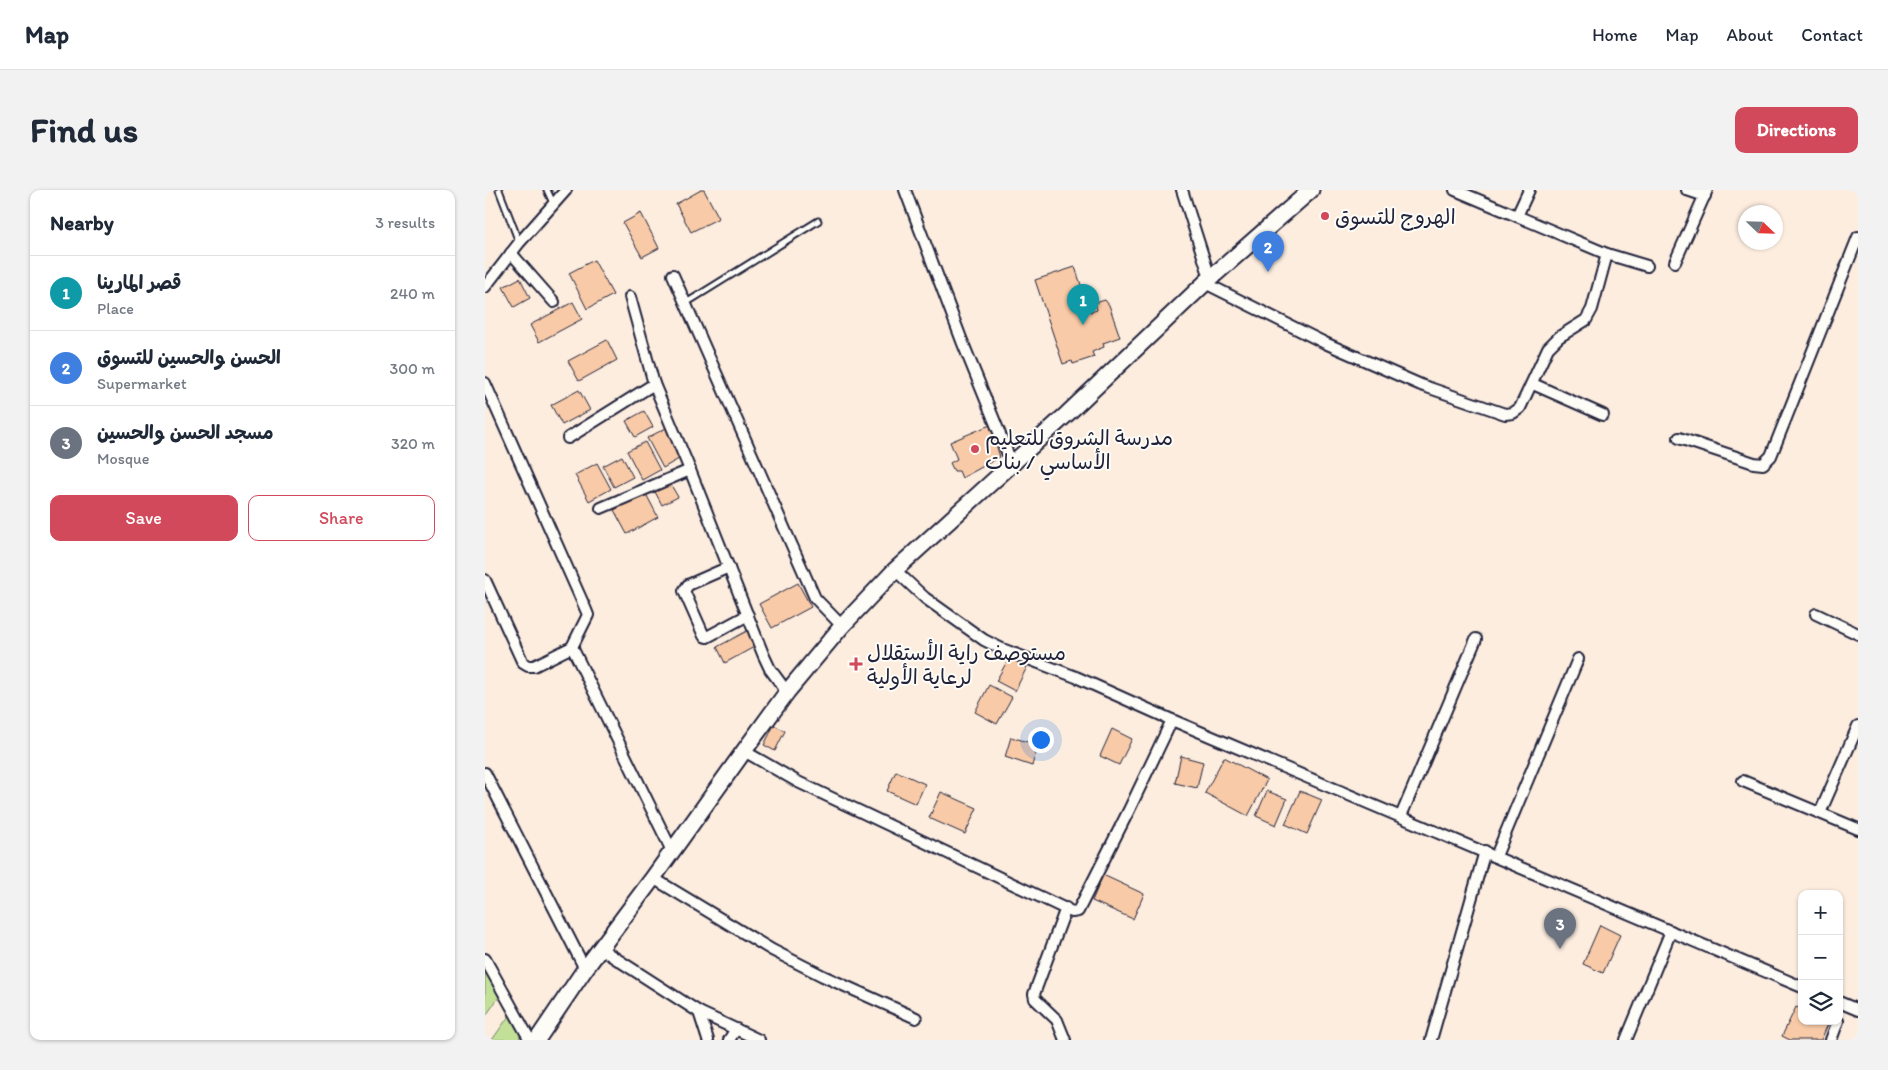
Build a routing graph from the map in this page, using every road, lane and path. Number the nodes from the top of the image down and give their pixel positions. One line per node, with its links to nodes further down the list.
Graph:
1 (499, 190): 15 (lane)
2 (547, 190): 11 (lane)
3 (566, 190): 11 (street)
4 (905, 190): 32 (street)
5 (1182, 190): 21 (street)
6 (1311, 190): 21 (main road)
7 (1455, 190): 12 (street)
8 (1529, 190): 12 (street)
9 (1687, 190): 10 (street)
10 (1706, 193): 18 (street)
11 (554, 204): 15 (street)
12 (1517, 216): 17 (street)
13 (819, 221): 25 (lane)
14 (1858, 237): 31 (street)
15 (519, 243): 16 (street)
16 (511, 253): 22 (street); 24 (street)
17 (1607, 254): 19 (street); 28 (street)
18 (1675, 262)
19 (1647, 266)
20 (673, 275): 25 (street)
21 (1207, 280): 28 (street); 32 (main road)
22 (485, 288)
23 (630, 297): 27 (street)
24 (554, 302)
25 (685, 304): 40 (street)
26 (485, 383): 43 (street)
27 (654, 384): 30 (street); 33 (street)
28 (1533, 384): 29 (street)
29 (1603, 415)
30 (568, 438)
31 (1679, 438)
32 (1012, 464): 36 (main road)
33 (690, 470): 34 (street); 35 (street)
34 (601, 508)
35 (729, 566): 39 (street); 39 (street)
36 (895, 570): 40 (main road); 46 (street)
37 (485, 580): 43 (street)
38 (1816, 614): 41 (street)
39 (748, 615): 45 (street)
40 (842, 626): 45 (main road)
41 (1858, 634)
42 (1476, 639): 52 (street)
43 (572, 647): 54 (street)
44 (1578, 659): 56 (street)
45 (787, 692): 48 (main road)
46 (1172, 720): 52 (street); 58 (street)
47 (1858, 726): 51 (street)
48 (743, 751): 54 (main road); 58 (street)
49 (485, 772): 62 (street)
50 (1743, 781): 51 (street)
51 (1820, 813): 53 (street)
52 (1401, 816): 55 (street)
53 (1858, 829)
54 (671, 851): 57 (main road)
55 (1485, 851): 56 (street); 76 (street)
56 (1496, 856): 59 (street)
57 (653, 878): 60 (main road); 67 (street)
58 (1066, 908): 75 (street)
59 (1671, 931): 63 (street); 77 (street)
60 (601, 949): 62 (main road); 66 (street)
61 (486, 964): 70 (street)
62 (585, 969): 71 (main road)
63 (1798, 985)
64 (1843, 1003): 65 (street)
65 (1858, 1010)
66 (699, 1012): 69 (street); 72 (street)
67 (916, 1018)
68 (1837, 1025): 78 (street)
69 (736, 1029): 73 (street); 74 (street)
70 (530, 1040)
71 (537, 1040)
72 (708, 1040)
73 (729, 1040)
74 (759, 1040)
75 (1065, 1040)
76 (1431, 1040)
77 (1626, 1040)
78 (1831, 1040)

